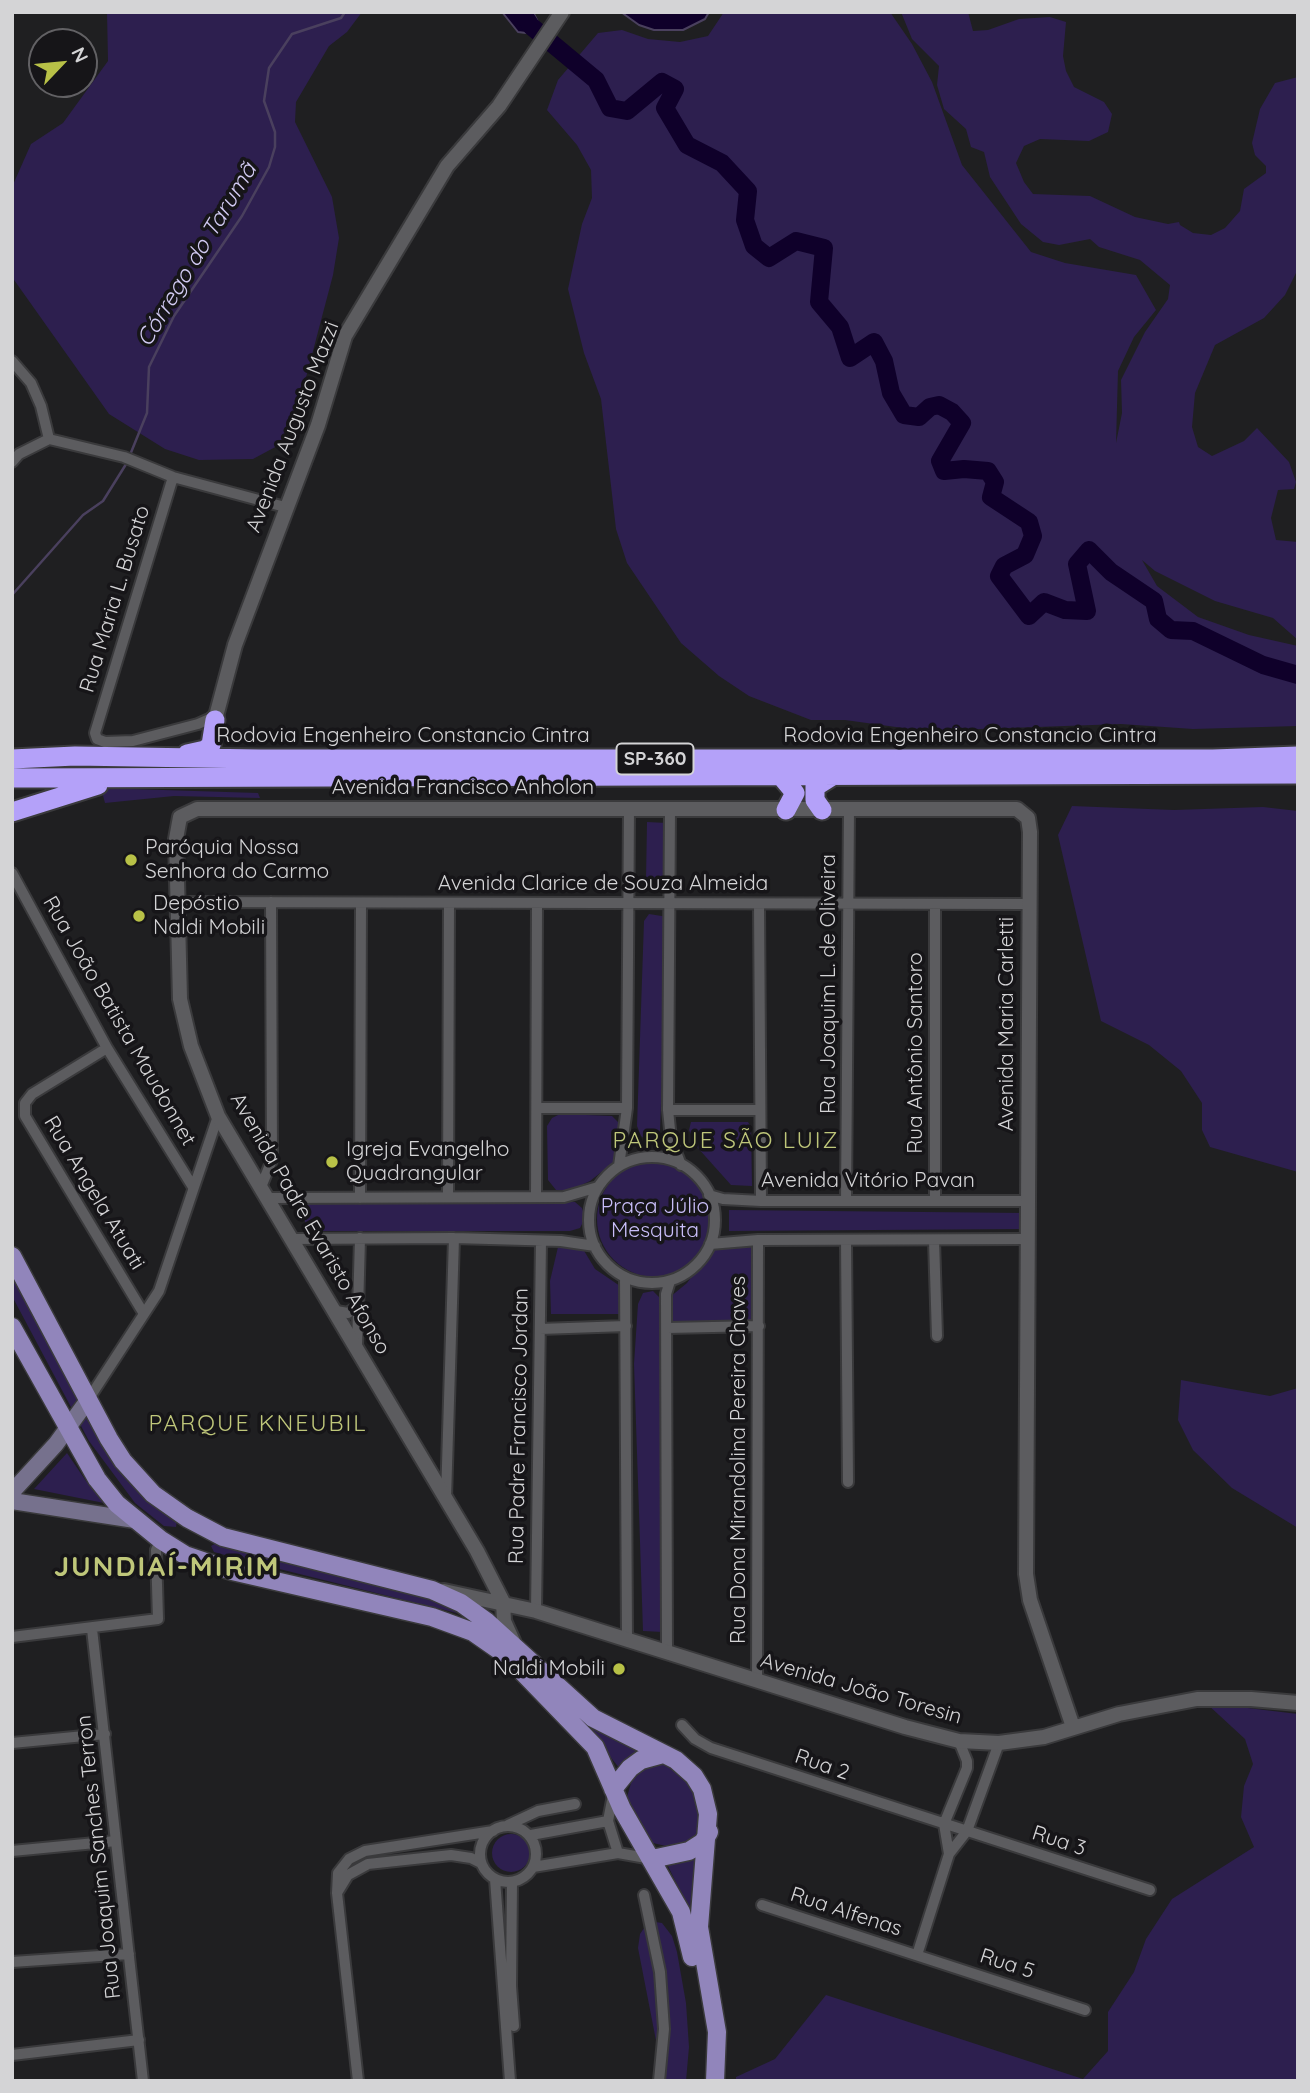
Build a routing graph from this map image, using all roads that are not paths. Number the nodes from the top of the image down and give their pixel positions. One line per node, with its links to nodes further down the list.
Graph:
1 (562, 12): 6 (street, Avenida Augusto Mazzi)
2 (12, 361): 3 (street)
3 (49, 439): 4 (street); 5 (street)
4 (12, 462)
5 (173, 477): 6 (street); 7 (street, Rua Maria L. Busato)
6 (285, 508): 7 (street, Avenida Augusto Mazzi)
7 (215, 718): 9 (highway); 11 (highway)
8 (1298, 756): 11 (highway, Rodovia Engenheiro Constancio Cintra / SP-360)
9 (153, 757): 10 (highway, Rodovia Engenheiro Constancio Cintra / SP-360); 11 (highway, Rodovia Engenheiro Constancio Cintra / SP-360)
10 (12, 759)
11 (259, 759)
12 (1298, 774): 14 (highway, Rodovia Engenheiro Constancio Cintra / SP-360)
13 (780, 775): 14 (highway, Rodovia Engenheiro Constancio Cintra / SP-360); 16 (highway, Rodovia Engenheiro Constancio Cintra / SP-360); 21 (highway)
14 (834, 775): 22 (highway)
15 (12, 778): 16 (highway, Rodovia Engenheiro Constancio Cintra / SP-360)
16 (124, 778): 24 (highway)
17 (629, 808): 18 (street, Avenida Francisco Anholon); 19 (street, Avenida Francisco Anholon); 31 (street)
18 (197, 809): 26 (street, Avenida Padre Evaristo Afonso)
19 (670, 809): 21 (street, Avenida Francisco Anholon); 32 (street)
20 (849, 809): 22 (street, Avenida Francisco Anholon); 23 (street, Avenida Francisco Anholon); 35 (street, Rua Joaquim L. de Oliveira)
21 (786, 810): 22 (street, Avenida Francisco Anholon)
22 (822, 810)
23 (1022, 811): 34 (street, Avenida Maria Carletti)
24 (12, 812)
25 (12, 873): 37 (street, Rua João Batista Maudonnet)
26 (177, 902): 27 (street, Avenida Clarice de Souza Almeida); 42 (street, Avenida Padre Evaristo Afonso)
27 (271, 902): 28 (street, Avenida Clarice de Souza Almeida); 47 (street)
28 (361, 903): 29 (street, Avenida Clarice de Souza Almeida); 51 (street)
29 (449, 903): 30 (street, Avenida Clarice de Souza Almeida); 49 (street)
30 (537, 903): 31 (street, Avenida Clarice de Souza Almeida); 38 (street)
31 (628, 903): 32 (street, Avenida Clarice de Souza Almeida); 39 (street)
32 (669, 903): 33 (street, Avenida Clarice de Souza Almeida); 40 (street)
33 (759, 904): 35 (street, Avenida Clarice de Souza Almeida); 41 (street)
34 (1028, 904): 36 (street, Avenida Clarice de Souza Almeida); 55 (street, Avenida Maria Carletti)
35 (848, 905): 36 (street, Avenida Clarice de Souza Almeida); 52 (street, Rua Joaquim L. de Oliveira)
36 (934, 905): 53 (street, Rua Antônio Santoro)
37 (107, 1048): 45 (street, Rua João Batista Maudonnet); 73 (street, Rua Angela Atuati)
38 (537, 1108): 39 (street); 50 (street)
39 (628, 1108): 44 (street)
40 (668, 1110): 41 (street); 43 (street)
41 (760, 1110): 54 (street)
42 (218, 1116): 45 (street); 47 (street, Avenida Padre Evaristo Afonso)
43 (681, 1165): 44 (street); 48 (street)
44 (619, 1166): 46 (street)
45 (193, 1187): 73 (street)
46 (598, 1187): 50 (street); 65 (street)
47 (265, 1193): 51 (street); 58 (street, Avenida Padre Evaristo Afonso)
48 (709, 1195): 54 (street, Avenida Vitório Pavan); 64 (street)
49 (448, 1197): 50 (street); 51 (street)
50 (536, 1197)
51 (360, 1198)
52 (846, 1200): 53 (street, Avenida Vitório Pavan); 54 (street, Avenida Vitório Pavan)
53 (935, 1200): 55 (street, Avenida Vitório Pavan)
54 (761, 1201)
55 (1028, 1201): 59 (street, Avenida Maria Carletti)
56 (360, 1238): 57 (street); 58 (street); 71 (street)
57 (454, 1238): 63 (street); 85 (street)
58 (292, 1239): 72 (street, Avenida Padre Evaristo Afonso)
59 (1028, 1239): 62 (street); 103 (street, Avenida Maria Carletti)
60 (758, 1240): 61 (street); 64 (street); 75 (street, Rua Dona Mirandolina Pereira Chaves)
61 (846, 1240): 62 (street); 83 (street)
62 (934, 1240): 79 (street)
63 (541, 1241): 65 (street); 78 (street, Rua Padre Francisco Jordan)
64 (710, 1244): 69 (street)
65 (595, 1246): 68 (street)
66 (12, 1256): 70 (main road)
67 (12, 1265): 70 (main road)
68 (625, 1277): 69 (street); 74 (street)
69 (670, 1280): 77 (street)
70 (29, 1289): 81 (main road)
71 (359, 1305): 72 (street); 80 (street)
72 (336, 1311): 80 (street, Avenida Padre Evaristo Afonso)
73 (144, 1314): 81 (street)
74 (626, 1326): 78 (street); 97 (street)
75 (759, 1326): 77 (street); 100 (street, Rua Dona Mirandolina Pereira Chaves)
76 (12, 1327): 82 (main road)
77 (667, 1328): 99 (street)
78 (540, 1329): 94 (street, Rua Padre Francisco Jordan)
79 (937, 1336)
80 (358, 1347): 85 (street, Avenida Padre Evaristo Afonso)
81 (88, 1400): 82 (main road); 87 (main road)
82 (67, 1427): 84 (main road); 88 (main road)
83 (848, 1482)
84 (12, 1492)
85 (446, 1499): 93 (street, Avenida Padre Evaristo Afonso)
86 (12, 1501): 88 (main road)
87 (187, 1518): 89 (main road); 90 (main road)
88 (135, 1520): 90 (main road)
89 (222, 1537): 91 (main road); 92 (main road)
90 (158, 1538): 91 (main road); 95 (street)
91 (194, 1559): 111 (main road)
92 (432, 1590): 93 (street, Avenida João Toresin); 98 (main road)
93 (503, 1602): 94 (street, Avenida João Toresin); 98 (street, Avenida Padre Evaristo Afonso)
94 (536, 1611): 97 (street, Avenida João Toresin)
95 (92, 1629): 96 (street); 104 (street, Rua Joaquim Sanches Terron)
96 (12, 1637)
97 (626, 1640): 99 (street, Avenida João Toresin)
98 (517, 1648): 108 (main road)
99 (667, 1653): 100 (street, Avenida João Toresin)
100 (757, 1681): 105 (street, Avenida João Toresin)
101 (1298, 1703): 103 (street, Avenida João Toresin)
102 (682, 1725): 114 (street, Rua 2)
103 (1073, 1727): 106 (street, Avenida João Toresin)
104 (105, 1734): 107 (street); 120 (street, Rua Joaquim Sanches Terron)
105 (959, 1741): 106 (street, Avenida João Toresin); 109 (street)
106 (999, 1742): 110 (street)
107 (12, 1743)
108 (663, 1754): 111 (main road); 117 (main road)
109 (963, 1778): 110 (street); 114 (street)
110 (982, 1783): 116 (street)
111 (613, 1789): 113 (street); 124 (main road)
112 (575, 1804): 115 (street)
113 (608, 1821): 119 (street); 122 (street)
114 (944, 1824): 116 (street, Rua 2); 123 (street)
115 (505, 1827): 118 (street); 119 (street)
116 (962, 1829): 123 (street); 129 (street, Rua 3)
117 (709, 1830): 124 (main road); 145 (main road)
118 (493, 1831): 125 (street); 130 (street)
119 (531, 1835): 126 (street)
120 (116, 1841): 121 (street); 133 (street, Rua Joaquim Sanches Terron)
121 (12, 1851)
122 (618, 1853): 124 (street); 126 (street)
123 (949, 1854): 134 (street)
124 (652, 1858): 144 (main road)
125 (481, 1863): 127 (street); 130 (street)
126 (533, 1867): 128 (street)
127 (495, 1879): 128 (street); 141 (street)
128 (512, 1882): 142 (street)
129 (1150, 1890)
130 (337, 1892): 140 (street)
131 (644, 1895): 143 (street)
132 (762, 1905): 134 (street, Rua Alfenas)
133 (129, 1954): 135 (street); 137 (street, Rua Joaquim Sanches Terron)
134 (917, 1955): 136 (street, Rua 5)
135 (12, 1962)
136 (1085, 2010)
137 (139, 2040): 138 (street); 139 (street, Rua Joaquim Sanches Terron)
138 (12, 2055)
139 (143, 2081)
140 (358, 2081)
141 (510, 2081)
142 (517, 2081)
143 (659, 2081)
144 (702, 2081)
145 (715, 2081)

